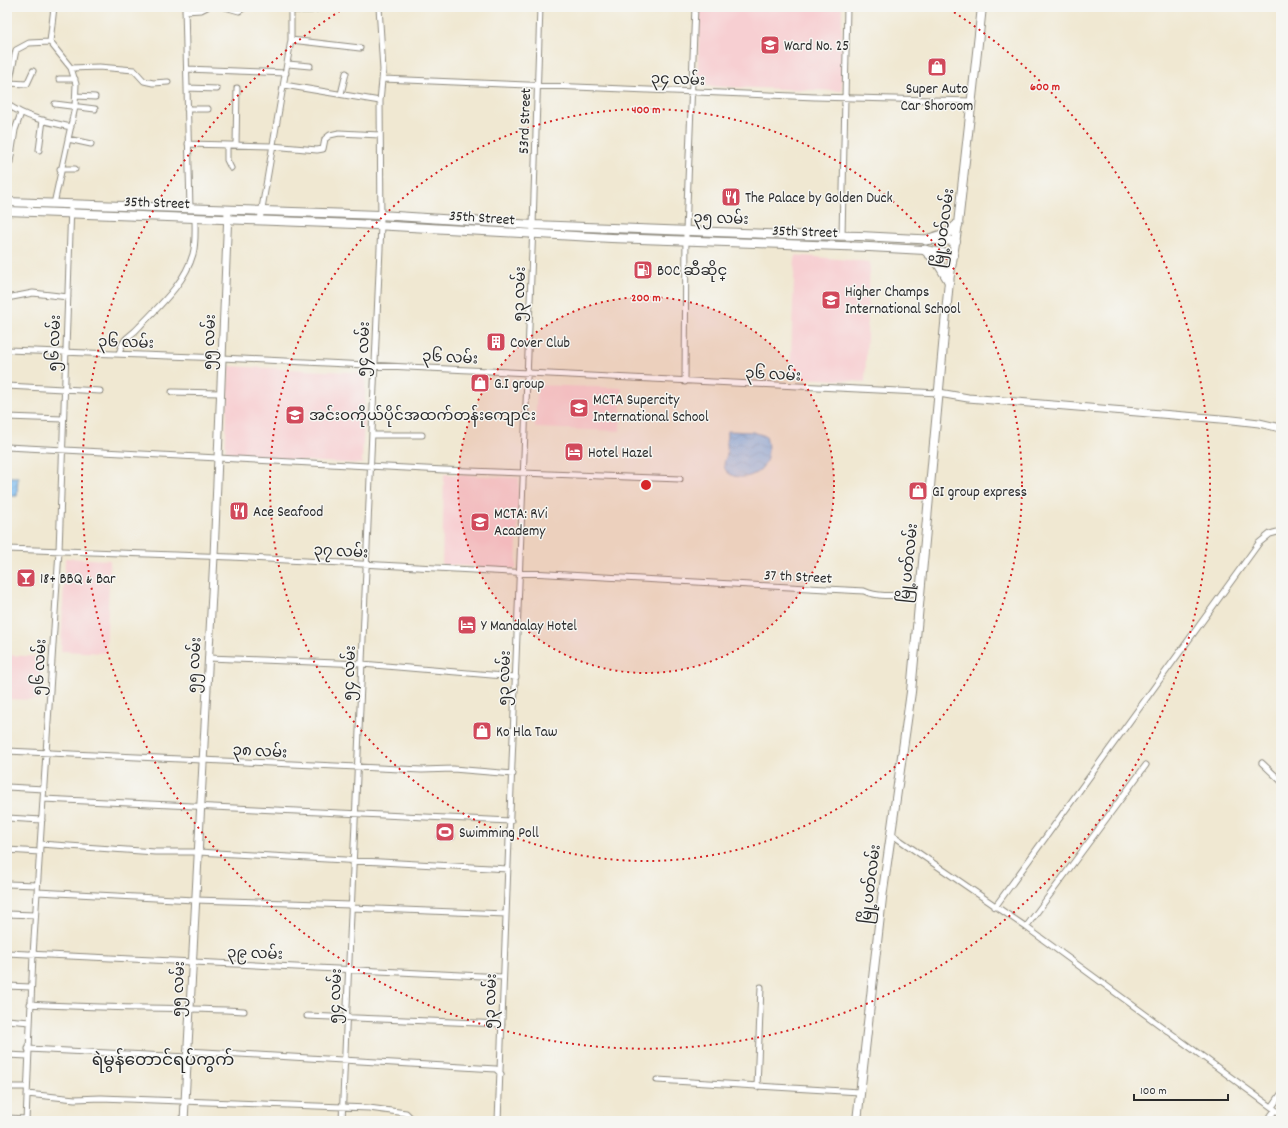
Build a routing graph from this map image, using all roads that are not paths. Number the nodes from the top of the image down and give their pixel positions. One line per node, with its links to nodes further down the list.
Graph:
1 (54, 7): 14 (street)
2 (207, 7): 12 (street)
3 (225, 7): 4 (street)
4 (245, 7)
5 (324, 7): 11 (street)
6 (379, 7): 25 (street, ၅၄ လမ်း)
7 (540, 7): 29 (street, 53rd Street)
8 (695, 7): 33 (street)
9 (847, 7): 38 (street)
10 (982, 7): 40 (main road, မြို့ပတ်လမ်း)
11 (291, 8): 13 (street)
12 (185, 9): 19 (street)
13 (291, 40): 15 (street); 16 (street)
14 (50, 42): 18 (street); 27 (street)
15 (360, 48)
16 (288, 64): 17 (street); 21 (street)
17 (310, 66)
18 (71, 68): 24 (street); 26 (street)
19 (187, 69): 21 (street); 30 (street)
20 (33, 72): 27 (street)
21 (286, 73): 28 (street)
22 (346, 73): 34 (street)
23 (59, 79): 24 (street)
24 (75, 79): 36 (street)
25 (383, 79): 29 (street, ၃၄ လမ်း); 39 (street, ၅၄ လမ်း)
26 (168, 82)
27 (9, 83): 35 (street)
28 (284, 85): 34 (street); 56 (street)
29 (537, 85): 33 (street, ၃၄ လမ်း); 73 (street, 53rd Street)
30 (187, 88): 32 (street); 45 (street)
31 (237, 88): 55 (street)
32 (217, 89)
33 (692, 92): 38 (street, ၃၄ လမ်း); 74 (street)
34 (341, 94): 39 (street)
35 (7, 95)
36 (76, 96): 37 (street); 43 (street)
37 (96, 97)
38 (846, 98): 40 (street, ၃၄ လမ်း); 76 (street)
39 (380, 100): 50 (street, ၅၄ လမ်း)
40 (972, 101): 71 (main road, မြို့ပတ်လမ်း)
41 (7, 104): 47 (street)
42 (55, 104): 43 (street)
43 (75, 107): 44 (street); 49 (street)
44 (95, 109)
45 (187, 109): 46 (street); 53 (street)
46 (208, 109)
47 (21, 113): 48 (street); 58 (street)
48 (43, 120): 49 (street); 57 (street)
49 (71, 127): 51 (street)
50 (380, 135): 56 (street); 68 (street, ၅၄ လမ်း)
51 (68, 139): 52 (street); 60 (street)
52 (91, 144)
53 (188, 144): 54 (street); 64 (street)
54 (227, 145): 55 (street); 59 (street)
55 (236, 145): 56 (street)
56 (272, 146): 69 (street)
57 (39, 150)
58 (10, 162)
59 (230, 168)
60 (60, 169): 61 (street); 63 (street)
61 (75, 169)
62 (7, 202): 63 (main road, 35th Street)
63 (54, 204): 65 (main road, 35th Street)
64 (190, 209): 65 (main road, 35th Street); 67 (main road, 35th Street)
65 (71, 210): 66 (main road, 35th Street); 70 (main road, 35th Street); 86 (street, ၅၆ လမ်း)
66 (7, 211)
67 (228, 215): 69 (main road, 35th Street); 70 (main road, 35th Street); 90 (main road, ၅၅ လမ်း)
68 (380, 215): 69 (main road, 35th Street); 72 (street, ၅၄ လမ်း); 73 (main road, 35th Street)
69 (260, 216): 72 (main road, 35th Street)
70 (195, 218): 89 (street)
71 (958, 224): 79 (highway); 80 (main road, မြို့ပတ်လမ်း)
72 (381, 225): 75 (main road, 35th Street); 91 (street, ၅၄ လမ်း)
73 (533, 225): 74 (main road, ၃၅ လမ်း); 75 (street, 53rd Street)
74 (686, 231): 76 (main road, ၃၅ လမ်း); 78 (street)
75 (533, 235): 78 (main road, 35th Street); 92 (street, ၅၃ လမ်း)
76 (842, 235): 77 (main road, ၃၅ လမ်း)
77 (870, 236): 79 (main road, ၃၅ လမ်း); 81 (main road)
78 (686, 240): 81 (main road, 35th Street); 93 (street)
79 (926, 240): 80 (main road, ၃၅ လမ်း)
80 (956, 241): 83 (main road, မြို့ပတ်လမ်း)
81 (869, 247): 82 (main road, 35th Street)
82 (925, 250): 83 (main road, 35th Street); 84 (highway)
83 (954, 255): 84 (main road, မြို့ပတ်လမ်း)
84 (950, 281): 99 (main road, မြို့ပတ်လမ်း)
85 (7, 298): 86 (street)
86 (68, 298): 88 (street, ၅၆ လမ်း)
87 (7, 350): 88 (street, ၃၆ လမ်း)
88 (66, 352): 89 (street, ၃၆ လမ်း); 95 (street, ၅၆ လမ်း)
89 (119, 354): 90 (street, ၃၆ လမ်း)
90 (222, 358): 91 (street, ၃၆ လမ်း); 98 (main road, ၅၅ လမ်း)
91 (374, 366): 92 (street, ၃၆ လမ်း); 103 (street, ၅၄ လမ်း)
92 (528, 374): 93 (street, ၃၆ လမ်း); 109 (street, ၅၃ လမ်း)
93 (685, 382): 99 (street, ၃၆ လမ်း)
94 (7, 386): 95 (street)
95 (64, 388): 96 (street); 101 (street, ၅၆ လမ်း)
96 (100, 391)
97 (172, 392): 98 (street)
98 (220, 393): 107 (main road, ၅၅ လမ်း)
99 (939, 394): 102 (main road); 118 (main road, မြို့ပတ်လမ်း)
100 (7, 417): 101 (street)
101 (63, 419): 106 (street, ၅၆ လမ်း)
102 (1281, 428)
103 (372, 435): 104 (street); 108 (street, ၅၄ လမ်း)
104 (422, 435)
105 (7, 447): 106 (street)
106 (62, 450): 107 (street); 113 (street, ၅၆ လမ်း)
107 (218, 458): 108 (street); 114 (main road, ၅၅ လမ်း)
108 (370, 466): 109 (street); 115 (street, ၅၄ လမ်း)
109 (524, 472): 110 (street); 116 (street, ၅၃ လမ်း)
110 (680, 479)
111 (1281, 531): 150 (street)
112 (7, 549): 113 (street, ၃၇ လမ်း)
113 (59, 551): 114 (street, ၃၇ လမ်း); 123 (street, ၅၆ လမ်း)
114 (214, 556): 115 (street, ၃၇ လမ်း); 119 (main road, ၅၅ လမ်း)
115 (366, 564): 116 (street, ၃၇ လမ်း); 120 (street, ၅၄ လမ်း)
116 (519, 573): 117 (street, ၃၇ လမ်း); 121 (street, ၅၃ လမ်း)
117 (674, 582): 118 (street, 37 th Street)
118 (919, 594): 138 (main road, မြို့ပတ်လမ်း)
119 (208, 658): 120 (street); 124 (main road, ၅၅ လမ်း)
120 (362, 664): 121 (street); 127 (street, ၅၄ လမ်း)
121 (516, 677): 128 (street, ၅၃ လမ်း)
122 (7, 751): 123 (street, ၃၈ လမ်း)
123 (46, 753): 124 (street, ၃၈ လမ်း); 131 (street, ၅၆ လမ်း)
124 (202, 760): 127 (street, ၃၈ လမ်း); 133 (main road, ၅၅ လမ်း)
125 (1262, 763): 129 (street)
126 (1146, 765): 154 (street)
127 (357, 767): 128 (street, ၃၈ လမ်း); 134 (street, ၅၄ လမ်း)
128 (513, 774): 137 (street, ၅၃ လမ်း)
129 (1281, 781)
130 (7, 787): 131 (street)
131 (44, 789): 132 (street, ၅၆ လမ်း)
132 (43, 799): 133 (street); 136 (street, ၅၆ လမ်း)
133 (200, 808): 134 (street); 142 (main road, ၅၅ လမ်း)
134 (355, 813): 137 (street); 143 (street, ၅၄ လမ်း)
135 (7, 818): 136 (street)
136 (42, 820): 139 (street, ၅၆ လမ်း)
137 (510, 821): 144 (street, ၅၃ လမ်း)
138 (891, 834): 150 (street); 181 (main road, မြို့ပတ်လမ်း)
139 (40, 844): 141 (street, ၅၆ လမ်း); 142 (street)
140 (7, 850): 141 (street)
141 (40, 852): 146 (street, ၅၆ လမ်း)
142 (198, 852): 143 (street); 148 (main road, ၅၅ လမ်း)
143 (352, 862): 144 (street); 149 (street, ၅၄ လမ်း)
144 (508, 868): 152 (street, ၅၃ လမ်း)
145 (7, 884): 146 (street)
146 (37, 885): 147 (street, ၅၆ လမ်း)
147 (37, 892): 148 (street); 153 (street, ၅၆ လမ်း)
148 (195, 900): 149 (street); 157 (main road, ၅၅ လမ်း)
149 (351, 906): 152 (street); 158 (street, ၅၄ လမ်း)
150 (995, 907): 154 (street)
151 (7, 914): 153 (street)
152 (506, 914): 159 (street, ၅၃ လမ်း)
153 (35, 916): 156 (street, ၅၆ လမ်း)
154 (1026, 927): 186 (street)
155 (7, 953): 156 (street, ၃၉ လမ်း)
156 (32, 955): 157 (street, ၃၉ လမ်း); 161 (street, ၅၆ လမ်း)
157 (192, 962): 158 (street, ၃၉ လမ်း); 164 (main road, ၅၅ လမ်း)
158 (348, 968): 159 (street, ၃၉ လမ်း); 167 (street, ၅၄ လမ်း)
159 (503, 977): 170 (street, ၅၃ လမ်း)
160 (7, 986): 161 (street)
161 (31, 987): 163 (street, ၅၆ လမ်း)
162 (761, 987): 178 (street)
163 (30, 1004): 164 (street); 169 (street, ၅၆ လမ်း)
164 (190, 1008): 165 (street); 172 (main road, ၅၅ လမ်း)
165 (244, 1011)
166 (307, 1016): 167 (street)
167 (347, 1017): 170 (street); 175 (street, ၅၄ လမ်း)
168 (7, 1020): 169 (street)
169 (30, 1022): 171 (street, ၅၆ လမ်း)
170 (502, 1024): 176 (street, ၅၃ လမ်း)
171 (28, 1049): 172 (street); 174 (street, ၅၆ လမ်း)
172 (187, 1054): 175 (street); 184 (main road, ၅၅ လမ်း)
173 (7, 1055): 174 (street)
174 (28, 1056): 180 (street, ၅၆ လမ်း)
175 (345, 1060): 176 (street); 185 (street, ၅၄ လမ်း)
176 (501, 1074): 193 (street, ၅၃ လမ်း)
177 (657, 1080): 178 (street)
178 (757, 1086): 181 (street)
179 (7, 1087): 180 (street)
180 (26, 1087): 182 (street, ၅၆ လမ်း)
181 (860, 1092): 194 (main road, မြို့ပတ်လမ်း)
182 (26, 1094): 184 (street); 189 (street, ၅၆ လမ်း)
183 (1281, 1094): 186 (street)
184 (185, 1102): 185 (street); 190 (main road, ၅၅ လမ်း)
185 (343, 1107): 191 (street, ၅၄ လမ်း); 192 (street)
186 (1274, 1108): 187 (street); 195 (street)
187 (1281, 1114)
188 (7, 1118): 189 (street)
189 (26, 1120)
190 (184, 1121)
191 (342, 1121)
192 (414, 1121)
193 (498, 1121)
194 (857, 1121)
195 (1267, 1121)

